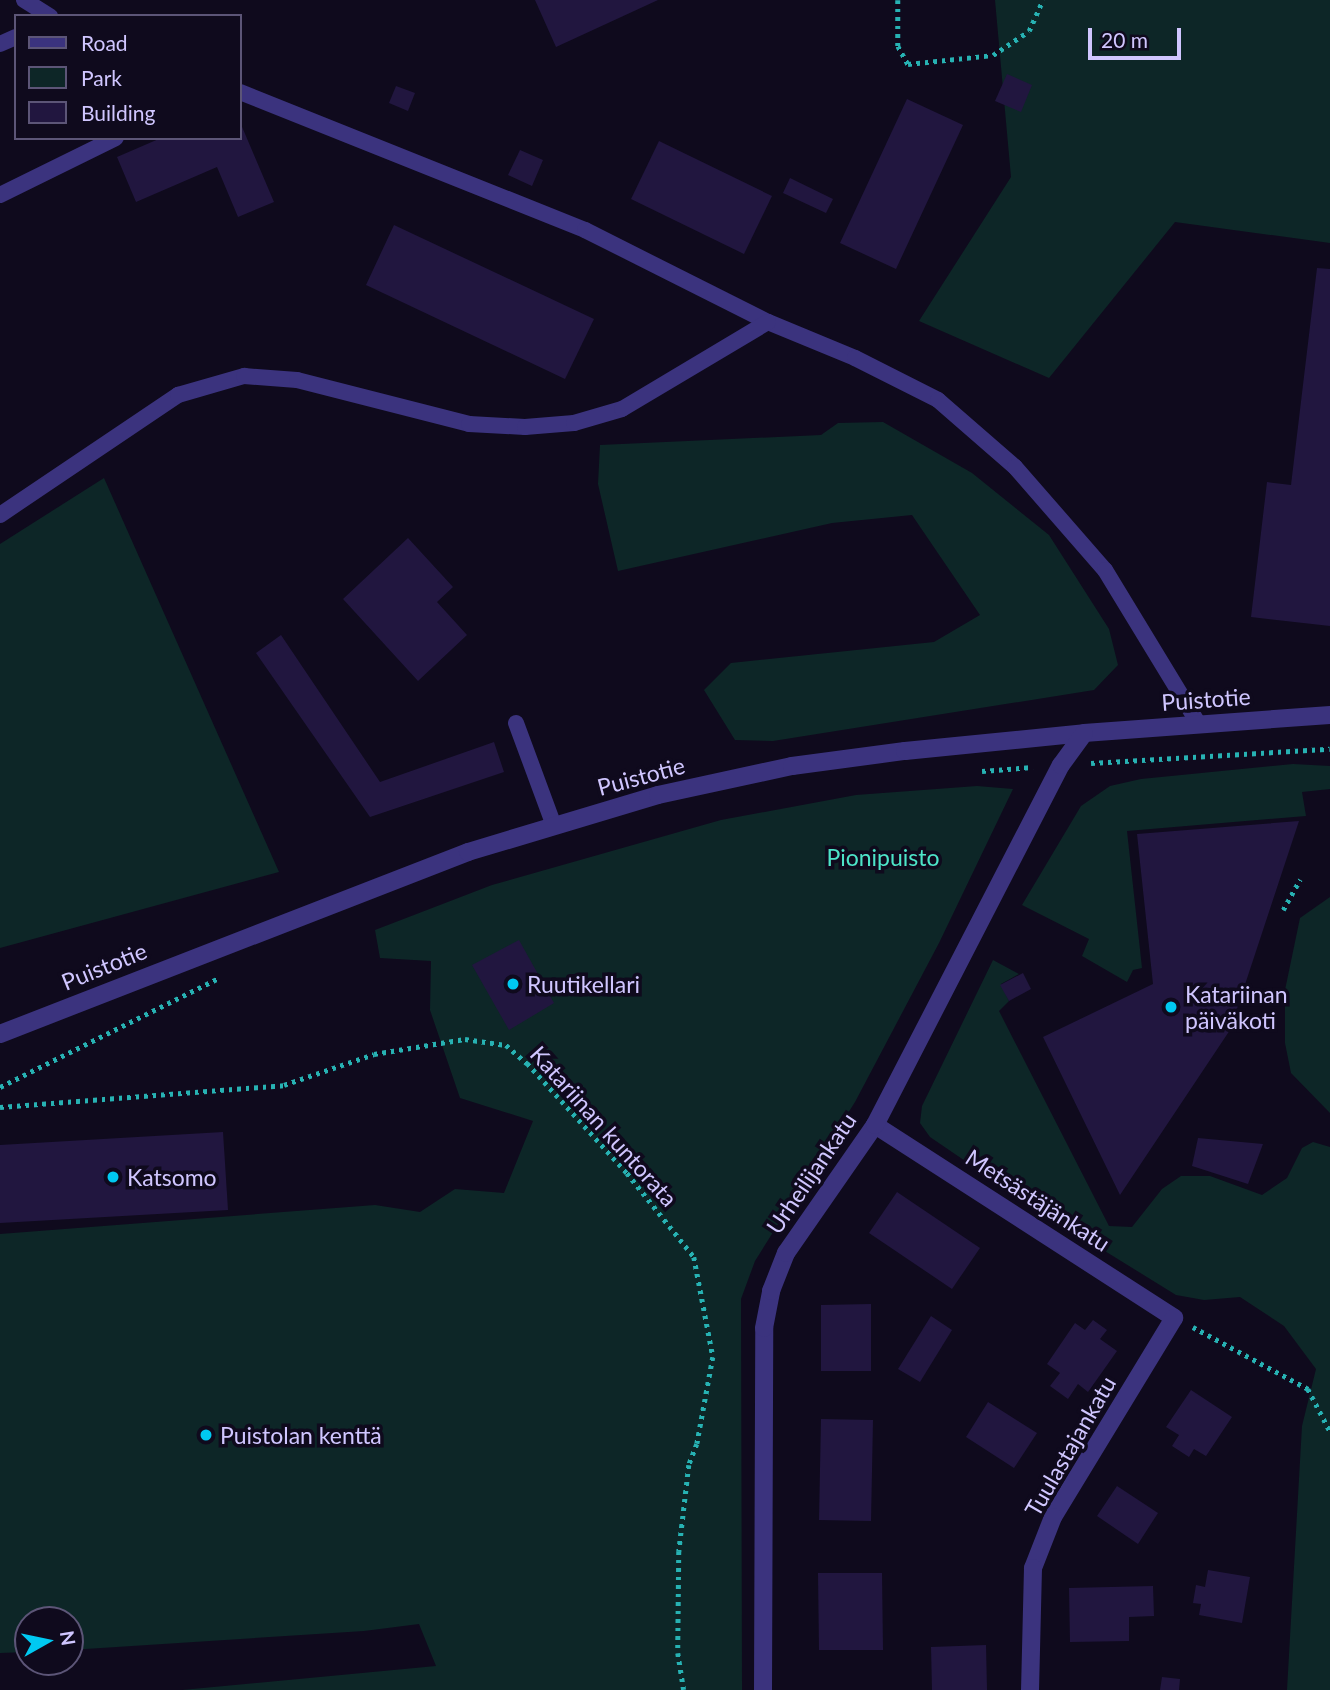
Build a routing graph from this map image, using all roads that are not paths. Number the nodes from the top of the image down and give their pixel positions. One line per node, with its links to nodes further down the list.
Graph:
1 (24, 0): 2 (lane)
2 (47, 14)
3 (242, 93): 6 (lane)
4 (112, 140): 5 (lane)
5 (0, 195)
6 (768, 322): 7 (lane); 10 (lane)
7 (0, 515)
8 (1330, 715): 10 (street, Puistotie)
9 (516, 723): 12 (lane)
10 (1198, 723): 11 (street, Puistotie)
11 (1084, 733): 12 (street, Puistotie); 14 (street, Urheilijankatu)
12 (554, 826): 13 (street, Puistotie)
13 (0, 1034)
14 (875, 1125): 15 (street, Metsästäjänkatu); 16 (street, Urheilijankatu)
15 (1174, 1318): 17 (street, Tuulastajankatu)
16 (763, 1690)
17 (1030, 1690)

